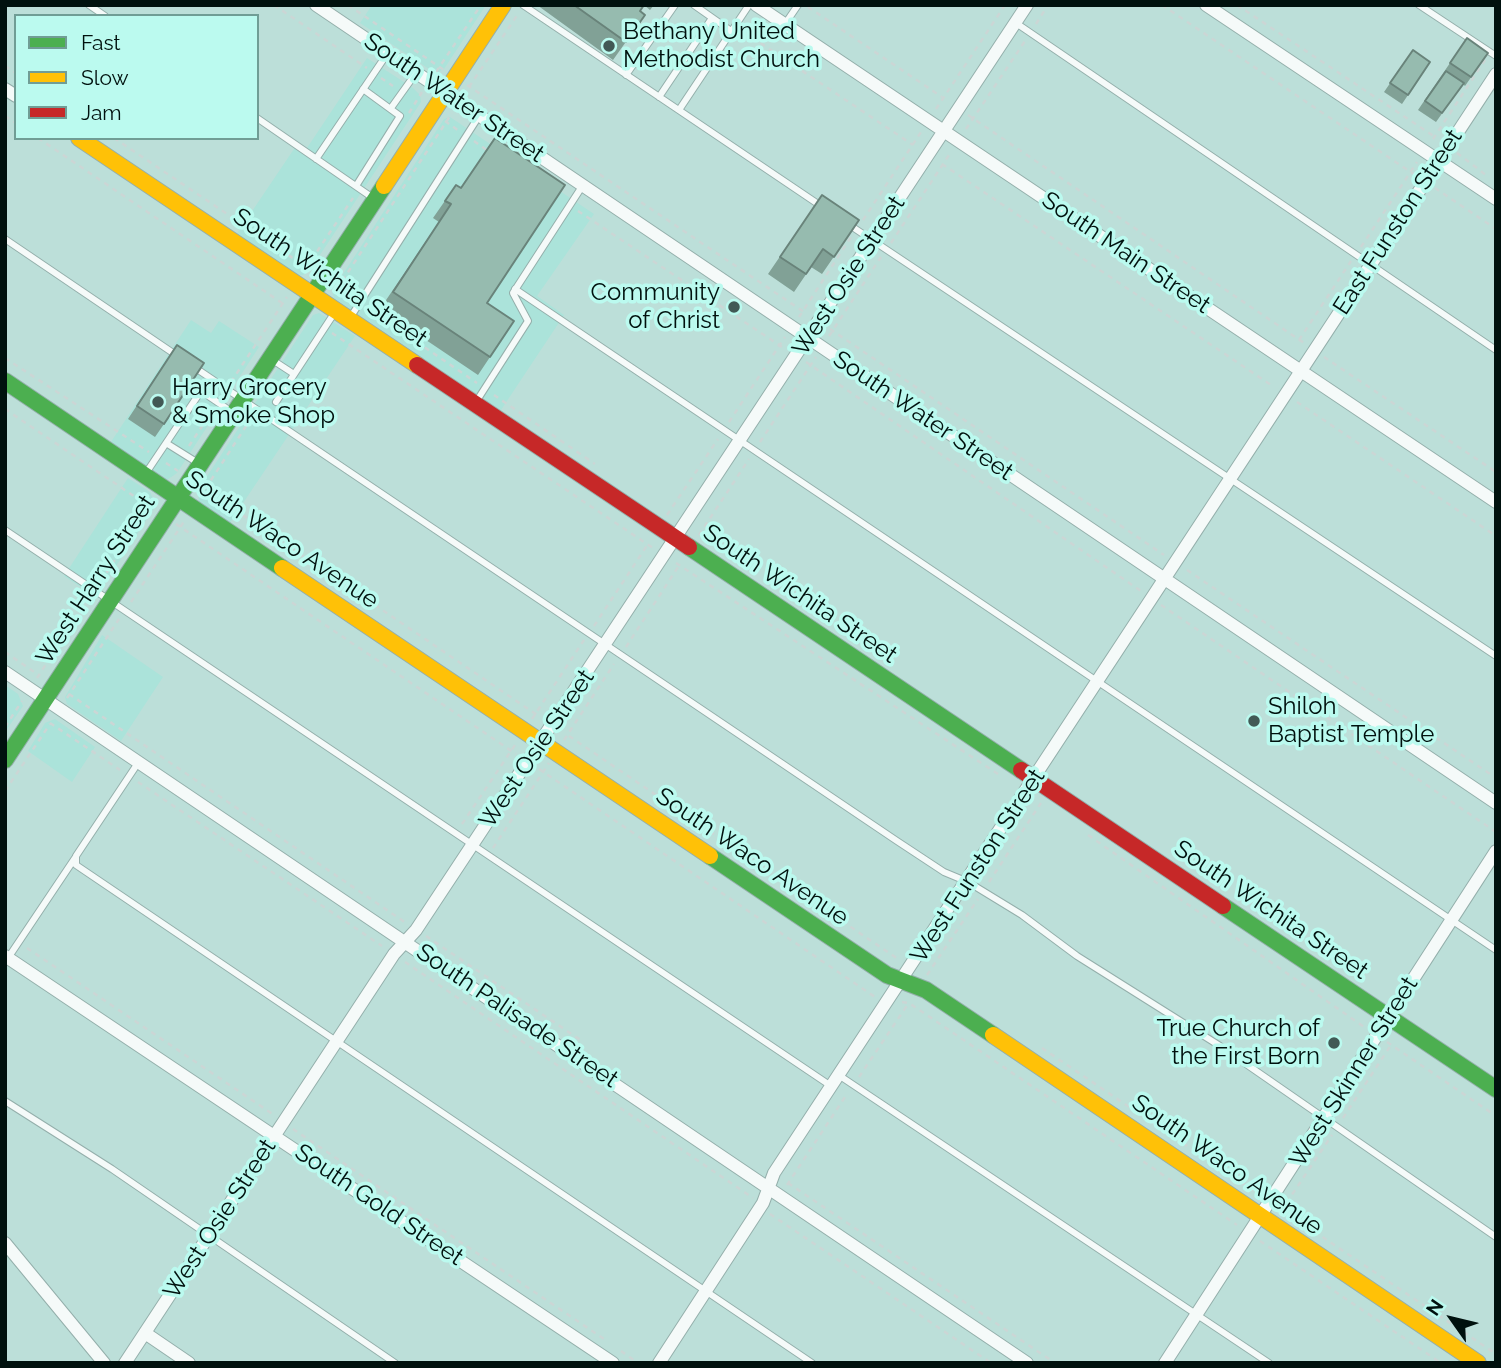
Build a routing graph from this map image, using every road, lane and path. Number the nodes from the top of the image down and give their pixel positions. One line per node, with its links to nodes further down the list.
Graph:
1 (274, 5): 28 (path)
2 (316, 5): 25 (street, South Water Street)
3 (348, 5): 27 (path)
4 (481, 5): 27 (path)
5 (503, 5): 32 (street, West Harry Street)
6 (523, 5): 31 (lane); 33 (path)
7 (675, 5): 31 (lane)
8 (694, 5): 20 (lane)
9 (748, 5): 23 (lane)
10 (756, 5): 22 (street, South Main Street)
11 (798, 5): 22 (lane)
12 (806, 5): 38 (path)
13 (1005, 5): 38 (path)
14 (1027, 5): 21 (street, West Osie Street)
15 (1048, 5): 24 (path)
16 (1162, 5): 64 (path)
17 (1206, 5): 59 (street)
18 (1237, 5): 51 (path)
19 (1419, 5): 26 (lane)
20 (712, 18): 23 (lane); 37 (lane)
21 (1016, 23): 24 (lane); 41 (street, West Osie Street)
22 (785, 25): 47 (street, South Main Street)
23 (733, 28): 42 (lane); 56 (path)
24 (1030, 33): 45 (path); 79 (lane)
25 (387, 54): 28 (lane); 29 (street, South Water Street)
26 (1493, 54): 51 (path)
27 (439, 66): 32 (path)
28 (374, 73): 34 (lane); 35 (path)
29 (416, 73): 35 (lane); 36 (street, South Water Street)
30 (1496, 74): 57 (street, East Funston Street)
31 (626, 75): 37 (lane)
32 (456, 77): 33 (path); 36 (street, West Harry Street)
33 (470, 87): 39 (path); 88 (path)
34 (363, 89): 40 (lane); 61 (lane)
35 (402, 92): 40 (lane); 43 (path)
36 (445, 93): 39 (street, South Water Street); 43 (street, West Harry Street)
37 (659, 97): 42 (lane)
38 (944, 98): 41 (path); 47 (path)
39 (460, 103): 44 (street, South Water Street); 48 (path)
40 (391, 108): 68 (lane)
41 (960, 109): 45 (path); 49 (street, West Osie Street)
42 (679, 110): 72 (lane)
43 (432, 113): 48 (path); 69 (street, West Harry Street)
44 (479, 116): 50 (lane); 67 (street, South Water Street)
45 (974, 118): 55 (path); 94 (path)
46 (259, 119): 61 (lane)
47 (928, 121): 49 (street, South Main Street); 56 (path)
48 (446, 122): 50 (path); 82 (path)
49 (944, 132): 55 (street, South Main Street); 60 (street, West Osie Street)
50 (466, 136): 58 (path); 87 (lane)
51 (1434, 137): 57 (path); 59 (path)
52 (41, 140): 86 (path)
53 (82, 140): 84 (street, South Wichita Street)
54 (117, 140): 81 (path)
55 (958, 141): 63 (path); 103 (street, South Main Street)
56 (913, 145): 60 (path); 75 (path)
57 (1447, 146): 62 (street, East Funston Street); 66 (path)
58 (489, 151)
59 (1424, 151): 62 (street); 64 (path)
60 (929, 155): 63 (path); 77 (street, West Osie Street)
61 (316, 159): 68 (lane)
62 (1437, 160): 65 (street, East Funston Street); 70 (street)
63 (943, 165): 78 (path); 106 (path)
64 (1411, 172): 65 (path); 79 (path)
65 (1424, 181): 74 (path); 80 (street, East Funston Street)
66 (1496, 181)
67 (583, 185): 71 (lane); 90 (street, South Water Street)
68 (356, 187): 69 (lane)
69 (375, 199): 81 (street, West Harry Street)
70 (1496, 199)
71 (570, 205): 83 (lane); 95 (path)
72 (823, 207)
73 (845, 223): 75 (lane)
74 (1496, 229)
75 (856, 230): 77 (lane); 88 (path)
76 (5, 239): 109 (lane)
77 (873, 241): 78 (lane); 89 (street, West Osie Street)
78 (886, 250): 92 (path); 121 (lane)
79 (1356, 255): 80 (lane); 94 (path)
80 (1370, 265): 97 (lane); 98 (street, East Funston Street)
81 (322, 278): 82 (path); 84 (street, West Harry Street)
82 (337, 288): 85 (path); 87 (path)
83 (515, 289): 108 (lane); 112 (lane)
84 (312, 293): 87 (street, South Wichita Street); 101 (street, West Harry Street)
85 (348, 295)
86 (283, 304)
87 (338, 310): 91 (lane); 108 (street, South Wichita Street)
88 (803, 311): 89 (path); 90 (path)
89 (819, 322): 92 (path); 93 (street, West Osie Street)
90 (792, 327): 93 (street, South Water Street); 95 (path)
91 (325, 328): 104 (lane); 133 (path)
92 (833, 331): 96 (path); 136 (path)
93 (809, 338): 96 (street, South Water Street); 99 (street, West Osie Street)
94 (1299, 340): 98 (path)
95 (780, 345): 99 (path); 112 (path)
96 (822, 347): 102 (path); 138 (street, South Water Street)
97 (1496, 350)
98 (1315, 351): 103 (street, East Funston Street); 118 (path)
99 (797, 356): 102 (path); 113 (street, West Osie Street)
100 (5, 358): 116 (path)
101 (270, 358): 104 (lane); 109 (street, West Harry Street)
102 (810, 365): 115 (path); 139 (path)
103 (1302, 372): 106 (street, West Funston Street); 125 (street, South Main Street)
104 (294, 374): 107 (lane)
105 (5, 380): 119 (street, South Waco Avenue)
106 (1287, 395): 121 (street, West Funston Street); 131 (path)
107 (276, 401)
108 (476, 402): 129 (street, South Wichita Street)
109 (238, 406): 111 (lane); 114 (lane); 117 (street, West Harry Street)
110 (5, 409): 127 (path)
111 (257, 410): 122 (path); 142 (lane)
112 (724, 430): 113 (lane); 129 (path)
113 (741, 441): 115 (lane); 132 (street, West Osie Street)
114 (166, 443): 116 (lane); 117 (lane)
115 (755, 450): 134 (path); 148 (lane)
116 (157, 457): 119 (lane); 120 (path)
117 (200, 465): 120 (street, West Harry Street)
118 (1496, 472)
119 (145, 474): 123 (street, South Waco Avenue)
120 (190, 479): 122 (path); 123 (street, West Harry Street)
121 (1232, 479): 136 (street, West Funston Street); 146 (lane)
122 (205, 489): 124 (path); 126 (path)
123 (178, 496): 126 (street, South Waco Avenue); 127 (street, West Harry Street)
124 (219, 498)
125 (1496, 502)
126 (194, 507): 128 (path); 153 (street, South Waco Avenue)
127 (165, 516): 128 (path); 140 (street, West Harry Street)
128 (181, 527): 141 (path); 155 (path)
129 (660, 527): 132 (street, South Wichita Street); 133 (path)
130 (5, 530): 140 (lane)
131 (1496, 536)
132 (677, 538): 134 (street, South Wichita Street); 135 (street, West Osie Street)
133 (648, 544): 135 (path); 142 (path)
134 (691, 548): 137 (path); 164 (street, South Wichita Street)
135 (665, 556): 137 (path); 143 (street, West Osie Street)
136 (1176, 563): 138 (street, West Funston Street); 163 (path)
137 (679, 565): 145 (path); 162 (path)
138 (1165, 580): 139 (street, West Funston Street); 167 (street, South Water Street)
139 (1152, 599): 148 (street, West Funston Street); 171 (path)
140 (110, 601): 141 (lane); 149 (street, West Harry Street)
141 (125, 611): 150 (path); 172 (lane)
142 (589, 633): 143 (lane); 153 (path)
143 (606, 645): 145 (lane); 154 (street, West Osie Street)
144 (5, 652): 149 (path)
145 (621, 654): 156 (path); 176 (lane)
146 (1496, 656)
147 (5, 672): 149 (street, South Palisade Street)
148 (1099, 681): 164 (street, West Funston Street); 178 (lane)
149 (50, 692): 150 (path); 151 (street, South Palisade Street); 157 (street, West Harry Street)
150 (69, 694): 151 (path); 179 (path)
151 (60, 708): 152 (path); 158 (street, South Palisade Street)
152 (50, 723): 161 (path); 165 (path)
153 (524, 731): 154 (street, South Waco Avenue); 155 (path)
154 (541, 743): 156 (street, South Waco Avenue); 159 (street, West Osie Street)
155 (511, 751): 159 (path); 169 (path)
156 (556, 753): 160 (path); 185 (street, South Waco Avenue)
157 (5, 760)
158 (139, 761): 161 (lane); 180 (street, South Palisade Street)
159 (528, 762): 160 (path); 172 (street, West Osie Street)
160 (543, 773): 174 (path); 187 (path)
161 (129, 776): 175 (lane); 183 (path)
162 (1003, 778)
163 (1496, 778)
164 (1036, 786): 166 (path); 166 (path); 176 (street, West Funston Street); 189 (street, South Wichita Street)
165 (5, 791)
166 (1041, 803): 168 (path); 177 (path)
167 (1496, 803)
168 (1049, 808)
169 (461, 827)
170 (1078, 828): 190 (path)
171 (1496, 832)
172 (473, 844): 174 (lane); 179 (street, West Osie Street)
173 (1496, 851): 178 (street, West Skinner Street)
174 (485, 854): 196 (lane)
175 (76, 856): 181 (lane); 191 (lane)
176 (968, 882): 177 (lane); 185 (street, West Funston Street)
177 (983, 891): 186 (path); 200 (lane)
178 (1451, 920): 182 (lane); 189 (street, West Skinner Street)
179 (416, 930): 180 (street, West Osie Street); 192 (path)
180 (406, 940): 183 (street, West Osie Street); 205 (street, South Palisade Street)
181 (19, 942): 184 (lane); 201 (path)
182 (1496, 950)
183 (394, 954): 191 (street, West Osie Street); 207 (path)
184 (7, 957): 203 (street, South Gold Street)
185 (902, 981): 186 (street, South Waco Avenue); 187 (street, West Funston Street)
186 (919, 987): 188 (path); 208 (street, South Waco Avenue)
187 (890, 1000): 188 (path); 194 (street, West Funston Street)
188 (909, 1003): 195 (path); 212 (path)
189 (1389, 1016): 190 (street, West Skinner Street); 197 (street, South Wichita Street)
190 (1378, 1037): 193 (path); 200 (street, West Skinner Street)
191 (337, 1040): 201 (street, West Osie Street); 214 (lane)
192 (582, 1041)
193 (1391, 1045): 199 (path); 202 (path)
194 (840, 1076): 195 (lane); 196 (street, West Funston Street)
195 (854, 1084): 204 (path); 215 (lane)
196 (832, 1087): 205 (street, West Funston Street)
197 (1496, 1089)
198 (5, 1101): 210 (lane)
199 (1496, 1116)
200 (1325, 1119): 202 (lane); 208 (street, West Skinner Street)
201 (283, 1122): 203 (street, West Osie Street); 222 (path)
202 (1337, 1127): 208 (path); 211 (lane)
203 (275, 1135): 210 (street, West Osie Street); 221 (street, South Gold Street)
204 (788, 1183): 206 (path); 227 (path)
205 (769, 1186): 206 (street, South Palisade Street); 207 (street, West Funston Street)
206 (780, 1194): 207 (path); 226 (street, South Palisade Street)
207 (765, 1209): 209 (path); 214 (street, West Funston Street); 225 (path)
208 (1267, 1220): 212 (street, West Skinner Street); 212 (path); 231 (street, South Waco Avenue)
209 (762, 1223)
210 (208, 1236): 216 (street, West Osie Street); 220 (lane)
211 (1496, 1237)
212 (1256, 1238): 215 (street, West Skinner Street); 230 (path)
213 (5, 1243): 217 (street)
214 (706, 1289): 223 (street, West Funston Street); 224 (lane)
215 (1196, 1316): 228 (street, West Skinner Street); 229 (lane)
216 (145, 1333): 218 (street, West Osie Street); 219 (street)
217 (104, 1363)
218 (125, 1363)
219 (189, 1363)
220 (395, 1363)
221 (613, 1363)
222 (638, 1363)
223 (659, 1363)
224 (812, 1363)
225 (991, 1363)
226 (1027, 1363)
227 (1055, 1363)
228 (1165, 1363)
229 (1269, 1363)
230 (1441, 1363)
231 (1478, 1363)

